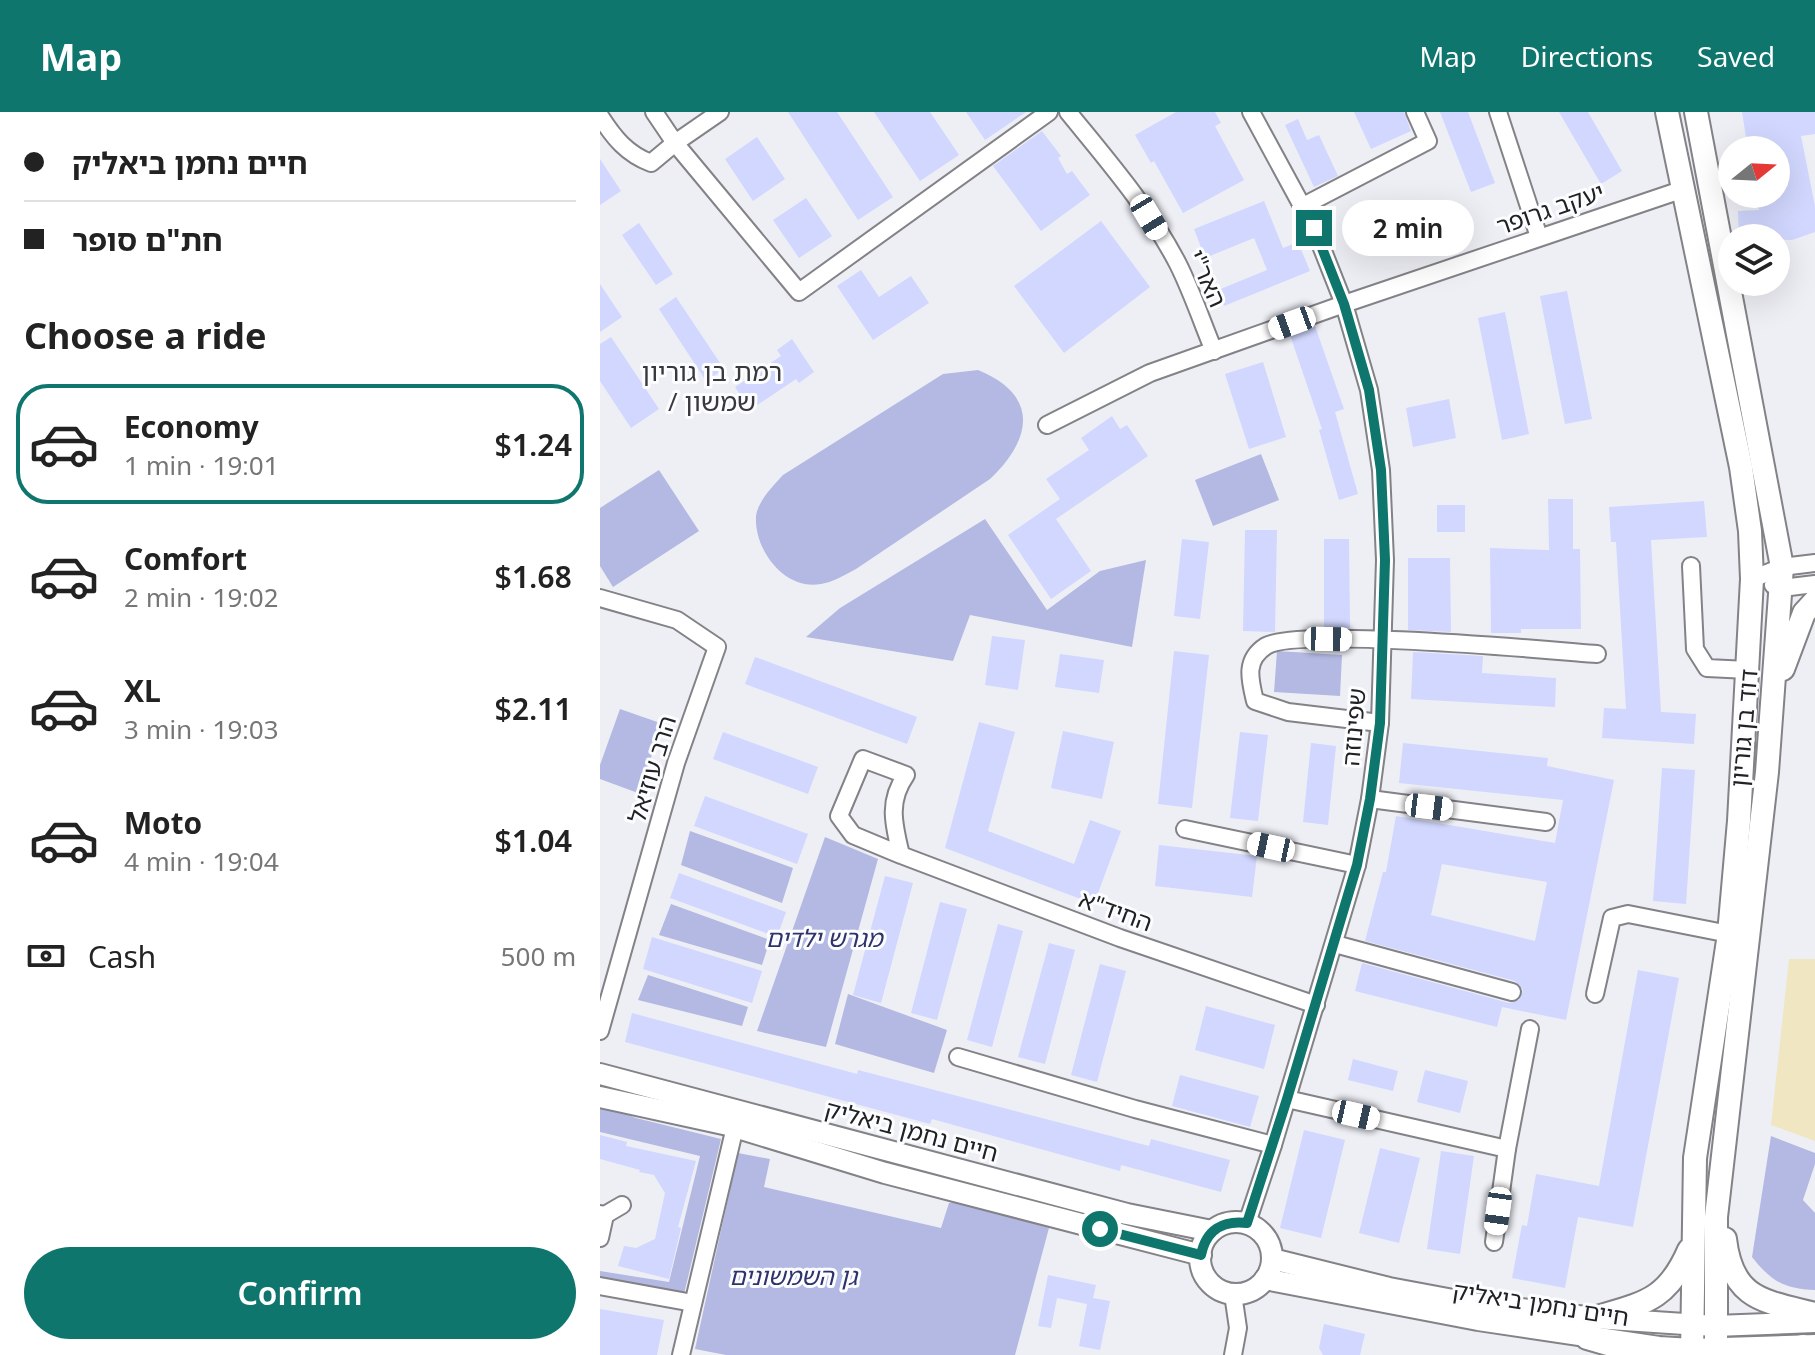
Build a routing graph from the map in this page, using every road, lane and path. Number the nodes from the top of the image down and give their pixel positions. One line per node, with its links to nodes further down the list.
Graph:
1 (654, 112): 11 (street)
2 (720, 112): 11 (street)
3 (1049, 112): 11 (street)
4 (1068, 112): 16 (street, האר"י)
5 (1251, 112): 13 (street, שפינוזה)
6 (1415, 112): 13 (street)
7 (1498, 112): 14 (street)
8 (1667, 112): 12 (main road, דוד בן גוריון)
9 (1696, 112): 20 (main road, דוד בן גוריון)
10 (600, 116): 11 (street)
11 (675, 143)
12 (1681, 190): 14 (street, יעקב גרופר); 21 (main road, דוד בן גוריון)
13 (1303, 206): 15 (street, שפינוזה)
14 (1539, 237): 15 (street, יעקב גרופר)
15 (1344, 304): 16 (street, יעקב גרופר); 25 (street, שפינוזה)
16 (1214, 351): 17 (street, יעקב גרופר)
17 (1047, 425)
18 (1815, 563): 20 (street)
19 (1691, 566): 27 (street)
20 (1782, 577): 21 (street); 22 (street); 28 (main road, דוד בן גוריון)
21 (1752, 579): 27 (main road, דוד בן גוריון)
22 (1815, 584)
23 (600, 598): 41 (street, הרב עוזיאל)
24 (1815, 601): 28 (main road)
25 (1383, 641): 26 (street); 29 (street, שפינוזה); 29 (street)
26 (1597, 654)
27 (1748, 670): 35 (main road, דוד בן גוריון)
28 (1772, 704): 49 (main road, דוד בן גוריון)
29 (1380, 723): 30 (street, שפינוזה)
30 (1370, 799): 31 (street); 34 (street, שפינוזה)
31 (1546, 822)
32 (1185, 829): 34 (street)
33 (901, 855): 33 (street, החיד"א); 39 (street, החיד"א)
34 (1357, 865): 36 (street, שפינוזה)
35 (1729, 934): 38 (street); 56 (main road, דוד בן גוריון)
36 (1335, 944): 37 (street); 39 (street, שפינוזה)
37 (1512, 992)
38 (1595, 994)
39 (1316, 1005): 45 (street, שפינוזה)
40 (1530, 1029): 48 (street)
41 (600, 1031)
42 (958, 1057): 47 (street)
43 (600, 1074): 53 (street, חיים נחמן ביאליק)
44 (600, 1097): 46 (street, חיים נחמן ביאליק)
45 (1287, 1099): 47 (street, שפינוזה); 48 (street)
46 (735, 1127): 57 (street, חיים נחמן ביאליק); 62 (street)
47 (1273, 1145): 52 (street, שפינוזה)
48 (1507, 1149): 55 (street)
49 (1719, 1184): 63 (main road); 65 (main road, דוד בן גוריון)
50 (622, 1205): 51 (street)
51 (603, 1215): 54 (street)
52 (1247, 1223): 53 (street); 58 (street)
53 (1212, 1231): 57 (street)
54 (600, 1238)
55 (1494, 1242)
56 (1693, 1242): 65 (main road, דוד בן גוריון); 66 (main road)
57 (1201, 1255): 61 (street)
58 (1272, 1259): 59 (street); 66 (street, חיים נחמן ביאליק)
59 (1265, 1279): 61 (street); 66 (street, חיים נחמן ביאליק)
60 (600, 1286): 62 (street)
61 (1233, 1294): 71 (street)
62 (693, 1303): 70 (street)
63 (1815, 1314)
64 (1815, 1322): 65 (street, חיים נחמן ביאליק)
65 (1704, 1326): 66 (street, חיים נחמן ביאליק); 68 (main road, דוד בן גוריון); 69 (main road, דוד בן גוריון)
66 (1591, 1328): 68 (street, חיים נחמן ביאליק); 72 (main road)
67 (1809, 1345): 69 (street, חיים נחמן ביאליק); 73 (main road)
68 (1692, 1352): 69 (street, חיים נחמן ביאליק)
69 (1716, 1352)
70 (681, 1355)
71 (1233, 1355)
72 (1646, 1355)
73 (1781, 1355)

